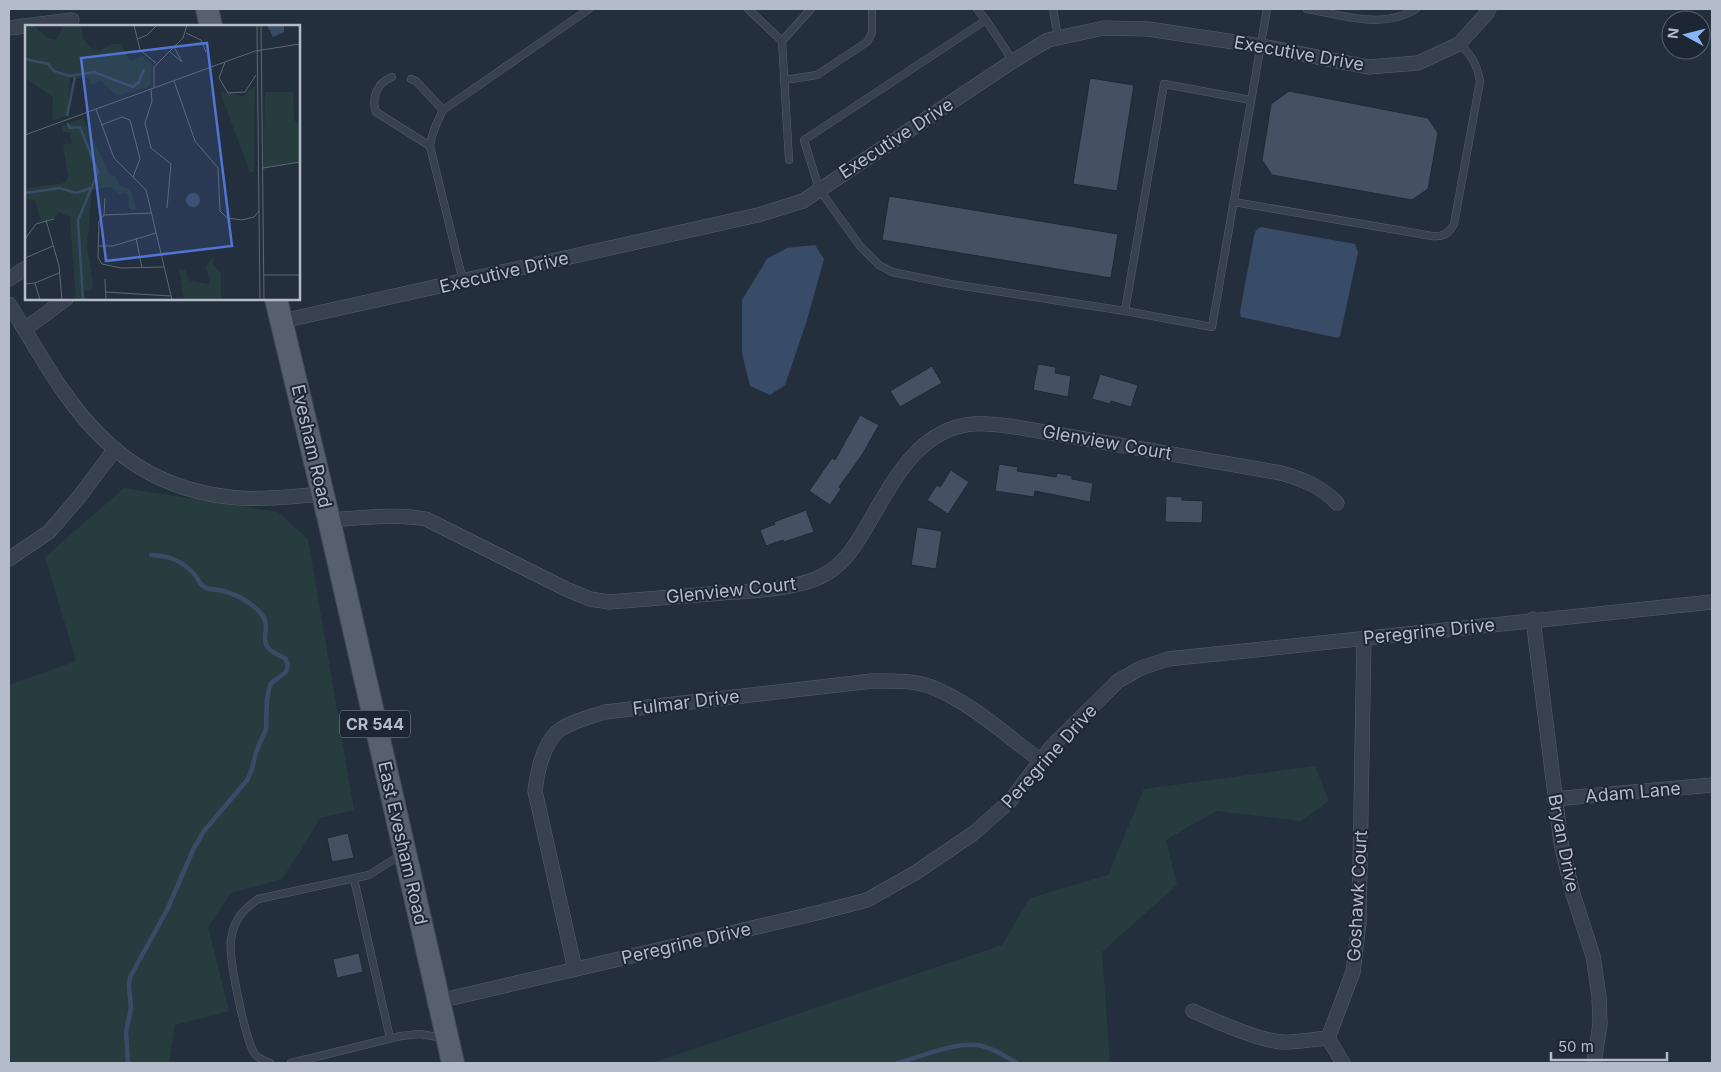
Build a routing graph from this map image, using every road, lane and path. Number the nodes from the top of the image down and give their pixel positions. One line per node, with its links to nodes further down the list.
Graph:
1 (207, 9): 17 (main road)
2 (589, 9): 29 (lane)
3 (748, 9): 21 (lane)
4 (812, 9): 21 (lane)
5 (872, 9): 27 (lane)
6 (977, 9): 15 (lane)
7 (1053, 9): 20 (lane)
8 (1267, 9): 23 (lane)
9 (1307, 9): 13 (lane)
10 (1360, 9): 13 (lane)
11 (1416, 9): 13 (lane)
12 (1489, 9): 22 (street, Executive Drive)
13 (1360, 18)
14 (72, 20): 16 (street)
15 (986, 20): 24 (lane); 32 (lane)
16 (33, 25)
17 (211, 25)
18 (25, 26): 19 (street)
19 (9, 28)
20 (1058, 37): 23 (street, Executive Drive); 24 (street, Executive Drive)
21 (782, 41): 27 (lane)
22 (1460, 44): 23 (street, Executive Drive); 33 (lane)
23 (1261, 46): 28 (lane)
24 (1013, 61): 32 (street, Executive Drive)
25 (392, 77): 30 (lane)
26 (411, 79): 29 (lane)
27 (784, 80): 31 (lane)
28 (1251, 100): 33 (lane); 40 (lane)
29 (443, 110): 30 (lane)
30 (430, 146): 36 (lane)
31 (789, 160)
32 (819, 189): 36 (street, Executive Drive); 40 (lane)
33 (1234, 202): 40 (lane)
34 (25, 269): 35 (street)
35 (9, 279)
36 (463, 281): 41 (street, Executive Drive)
37 (65, 300): 42 (street)
38 (276, 300): 41 (main road, Evesham Road / CR 544)
39 (9, 304): 42 (street)
40 (1125, 311)
41 (282, 321): 44 (main road, Evesham Road / CR 544)
42 (25, 329): 43 (street)
43 (115, 449): 44 (street); 47 (street)
44 (323, 494): 46 (main road, Evesham Road / CR 544)
45 (1337, 503): 46 (street, Glenview Court)
46 (329, 520): 48 (main road, Evesham Road / CR 544)
47 (9, 559)
48 (346, 594): 55 (main road, East Evesham Road / CR 544)
49 (1712, 602): 50 (street, Peregrine Drive)
50 (1532, 620): 51 (street, Peregrine Drive); 54 (street, Bryan Drive)
51 (1364, 638): 52 (street, Peregrine Drive); 62 (street, Goshawk Court)
52 (1041, 761): 57 (street, Peregrine Drive); 57 (street, Fulmar Drive)
53 (1712, 786): 54 (street, Adam Lane)
54 (1554, 799): 67 (street, Bryan Drive)
55 (405, 853): 56 (lane); 58 (main road, East Evesham Road / CR 544)
56 (354, 878): 60 (lane); 63 (lane)
57 (575, 969): 58 (street, Peregrine Drive)
58 (439, 1001): 61 (main road, East Evesham Road / CR 544)
59 (1192, 1011): 62 (street)
60 (390, 1038): 61 (lane); 64 (lane)
61 (447, 1038): 65 (main road, East Evesham Road / CR 544)
62 (1328, 1038): 66 (street)
63 (270, 1063)
64 (291, 1063)
65 (453, 1063)
66 (1343, 1063)
67 (1594, 1063)

